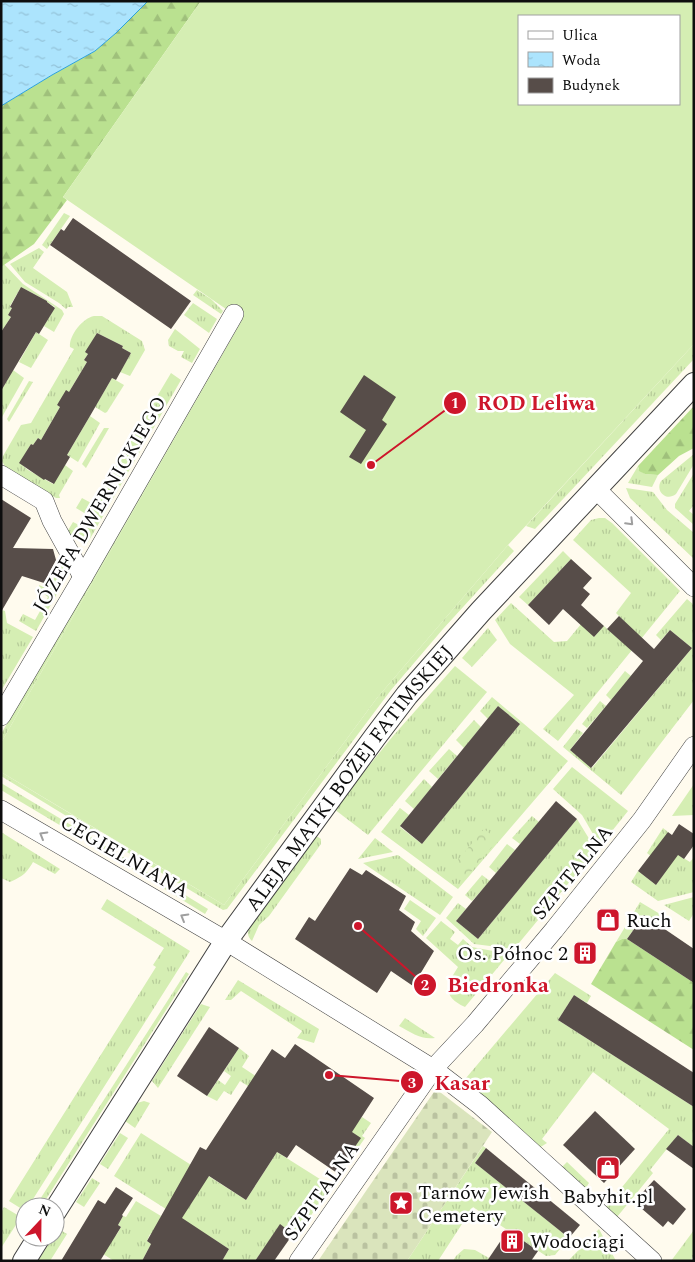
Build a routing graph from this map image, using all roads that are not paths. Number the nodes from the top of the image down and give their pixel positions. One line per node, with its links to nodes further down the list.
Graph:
1 (234, 314): 5 (street, JÓZEFA DWERNICKIEGO)
2 (694, 384): 4 (street, ALEJA MATKI BOŻEJ FATIMSKIEJ)
3 (1, 474): 5 (street)
4 (595, 488): 6 (street, one-way to 6); 10 (street, ALEJA MATKI BOŻEJ FATIMSKIEJ)
5 (83, 577): 7 (street, JÓZEFA DWERNICKIEGO)
6 (694, 587)
7 (1, 716)
8 (692, 751): 11 (street, SZPITALNA)
9 (1, 810): 10 (street, CEGIELNIANA, one-way to 9)
10 (226, 941): 11 (street, CEGIELNIANA); 12 (street, ALEJA MATKI BOŻEJ FATIMSKIEJ)
11 (433, 1069): 15 (street, SZPITALNA); 16 (street, CEGIELNIANA)
12 (64, 1197)
13 (33, 1247): 14 (street)
14 (24, 1261)
15 (299, 1261)
16 (652, 1261)

